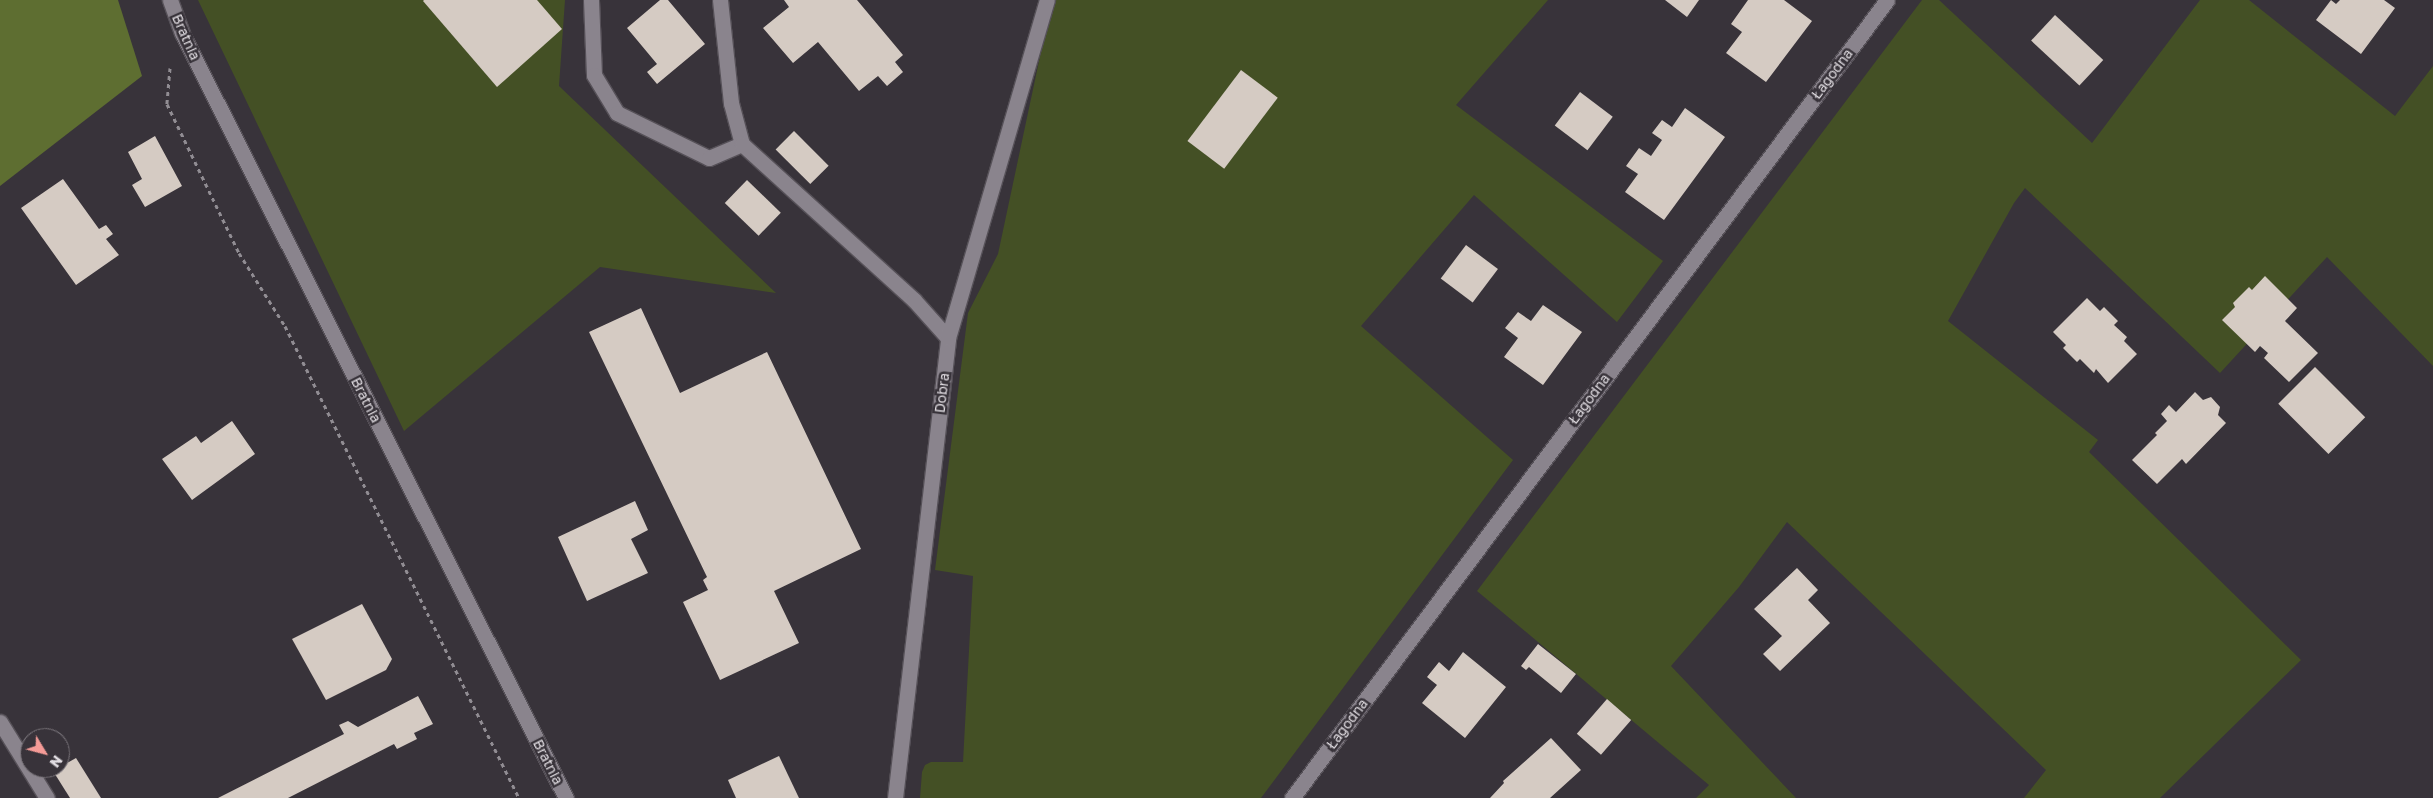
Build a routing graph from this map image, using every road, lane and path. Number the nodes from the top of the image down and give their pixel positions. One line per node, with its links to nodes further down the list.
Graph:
1 (170, 0): 12 (street, Bratnia)
2 (591, 0): 7 (street)
3 (720, 0): 7 (street)
4 (1048, 0): 8 (street, Dobra)
5 (1887, 0): 14 (street, Łagodna)
6 (170, 64): 11 (path)
7 (742, 144): 8 (street)
8 (948, 338): 13 (street, Dobra)
9 (0, 722): 10 (street)
10 (47, 798)
11 (519, 798)
12 (566, 798)
13 (895, 798)
14 (1292, 798)

